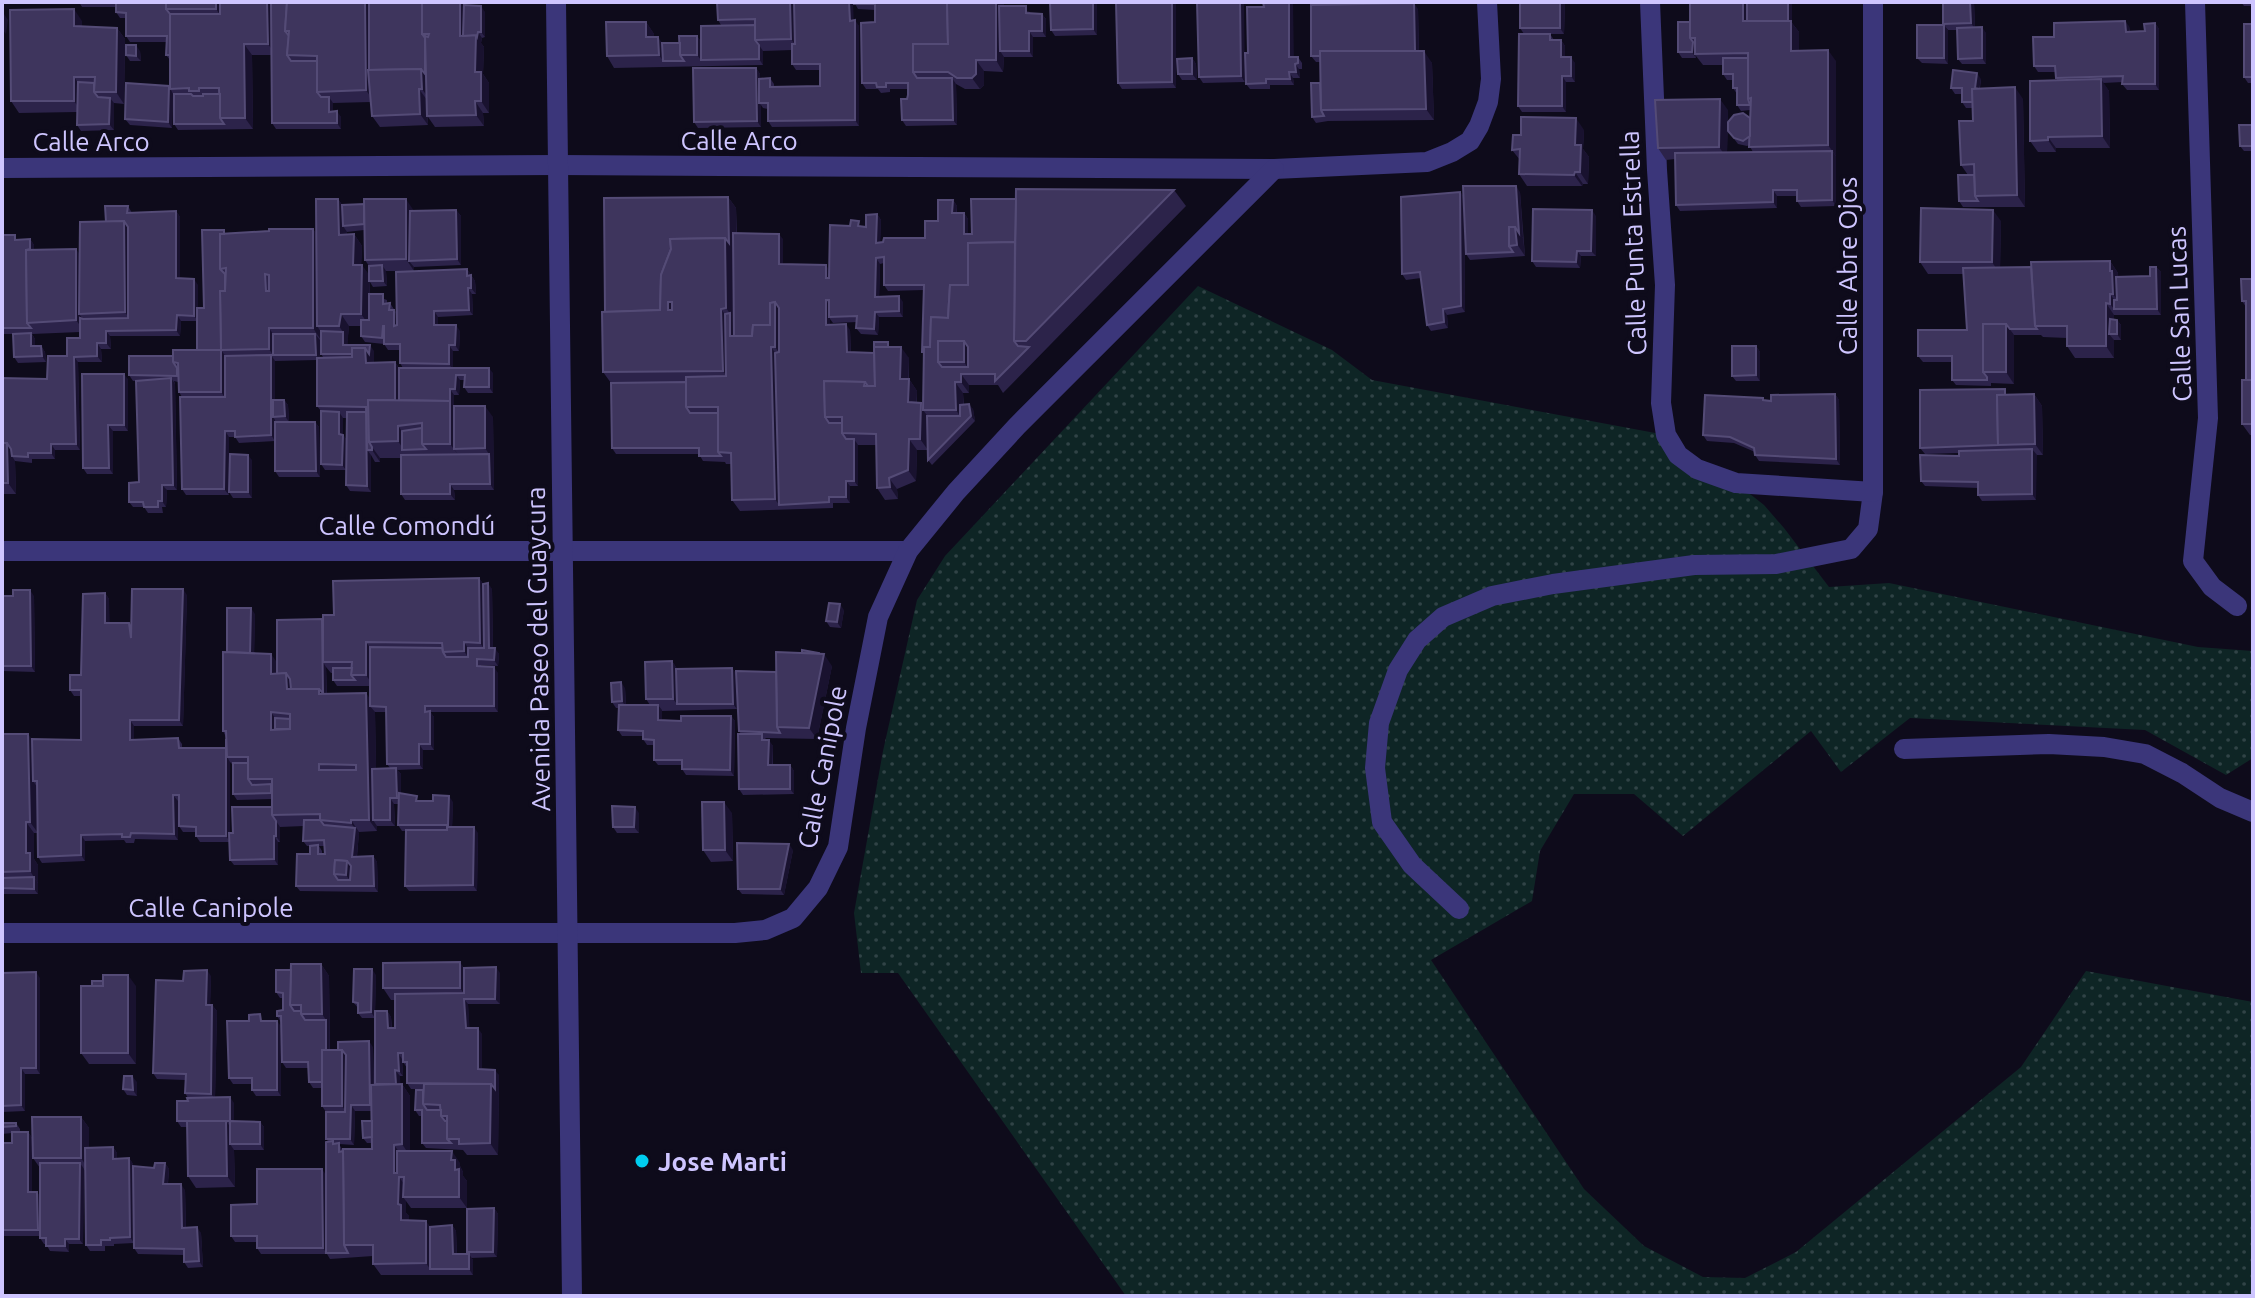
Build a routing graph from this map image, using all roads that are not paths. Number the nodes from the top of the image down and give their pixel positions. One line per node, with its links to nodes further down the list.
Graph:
1 (556, 2): 6 (street, Avenida Paseo del Guaycura)
2 (1487, 2): 8 (street, Calle Arco)
3 (1650, 2): 9 (street, Calle Punta Estrella)
4 (1873, 2): 9 (street, Calle Abre Ojos)
5 (2195, 2): 13 (street, Calle San Lucas)
6 (558, 165): 7 (street, Calle Arco); 8 (street, Calle Arco); 11 (street, Avenida Paseo del Guaycura)
7 (2, 168)
8 (1274, 169): 12 (street, Calle Canipole)
9 (1873, 492): 16 (street, Calle Abre Ojos)
10 (2, 551): 11 (street, Calle Comondú)
11 (563, 551): 12 (street, Calle Comondú); 18 (street, Avenida Paseo del Guaycura)
12 (908, 551): 18 (street, Calle Canipole)
13 (2237, 606)
14 (1904, 749): 15 (street)
15 (2253, 812)
16 (1459, 909)
17 (2, 933): 18 (street, Calle Canipole)
18 (567, 933): 19 (street, Avenida Paseo del Guaycura)
19 (572, 1296)

